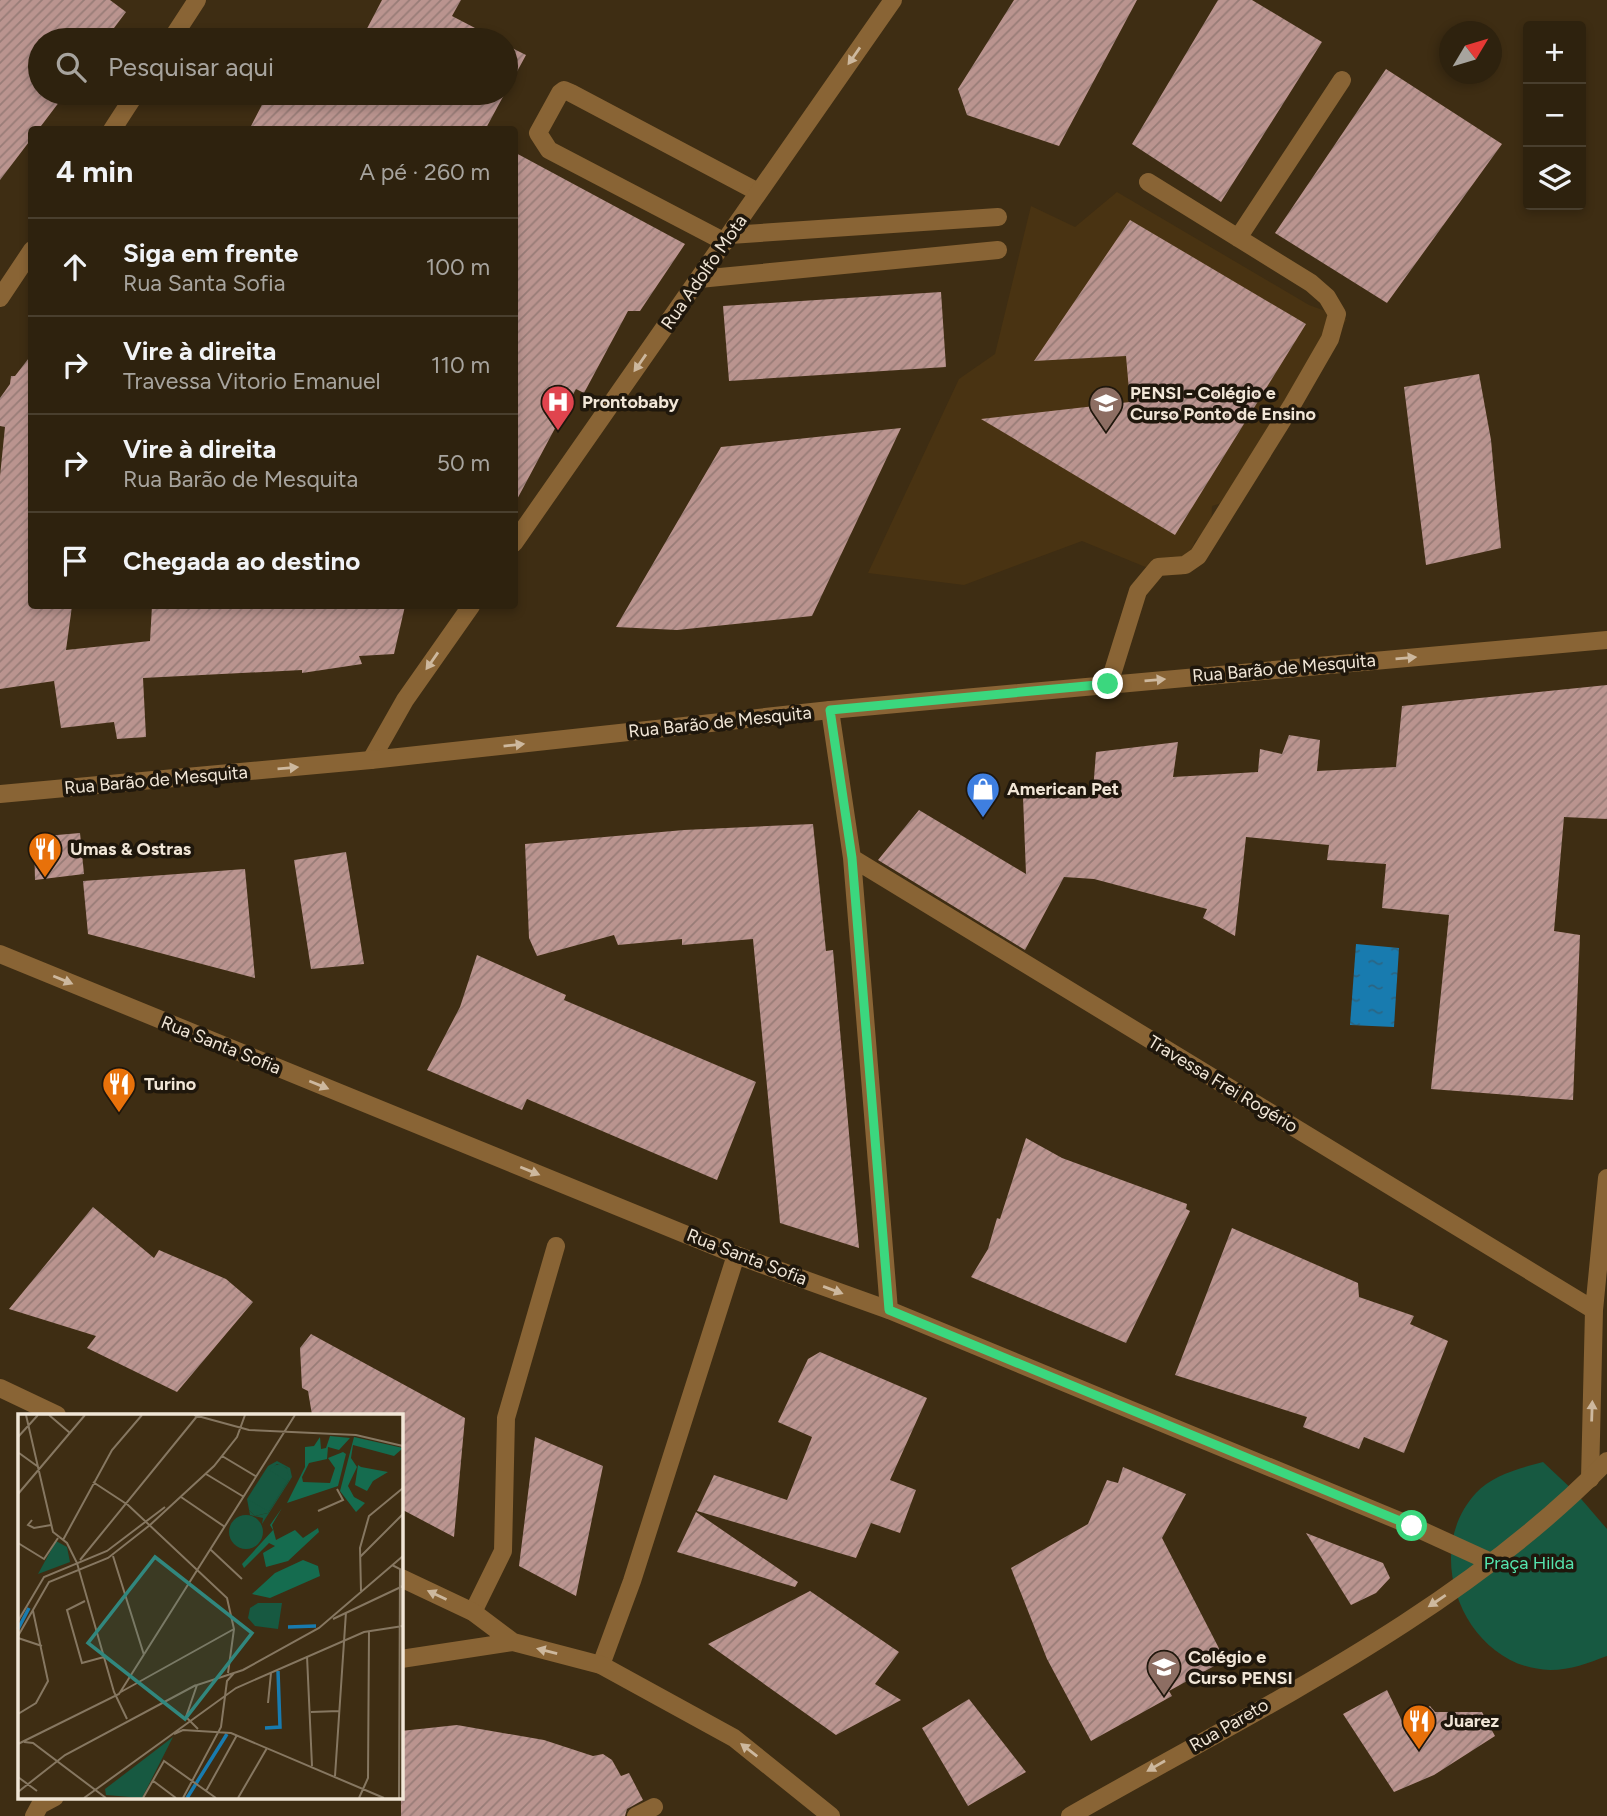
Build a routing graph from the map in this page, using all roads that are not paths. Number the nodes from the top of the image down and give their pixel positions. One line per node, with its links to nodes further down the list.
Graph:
1 (197, 0): 3 (street)
2 (893, 0): 8 (street, Rua Adolfo Mota, one-way to 8)
3 (179, 28)
4 (1342, 80): 10 (street)
5 (128, 105): 6 (street)
6 (114, 126)
7 (1148, 182): 10 (street)
8 (758, 192): 11 (street, Rua Adolfo Mota); 11 (street)
9 (998, 217): 11 (street)
10 (1238, 238): 19 (street)
11 (727, 239): 14 (street, Rua Adolfo Mota)
12 (998, 250): 14 (street)
13 (28, 256): 15 (street)
14 (699, 279): 16 (street, Rua Adolfo Mota, one-way to 16)
15 (0, 298)
16 (518, 537)
17 (469, 609): 21 (street, one-way to 21)
18 (1607, 640): 19 (street, Rua Barão de Mesquita, one-way to 18)
19 (1108, 684): 20 (street, Rua Barão de Mesquita)
20 (830, 710): 21 (street, Rua Barão de Mesquita, one-way to 20); 23 (street)
21 (371, 760): 22 (street, Rua Barão de Mesquita, one-way to 21)
22 (0, 794)
23 (852, 858): 28 (street); 29 (street, Travessa Frei Rogério)
24 (0, 954): 27 (street, Rua Santa Sofia, one-way to 27)
25 (1607, 1178): 29 (street)
26 (556, 1246): 36 (street)
27 (736, 1255): 28 (street, Rua Santa Sofia, one-way to 28); 39 (street)
28 (889, 1310): 34 (street, Rua Santa Sofia)
29 (1594, 1310): 33 (street, one-way to 29)
30 (0, 1388): 31 (street)
31 (55, 1414)
32 (1607, 1461): 33 (street, Rua Pareto)
33 (1590, 1479): 34 (street, Rua Pareto)
34 (1493, 1563): 47 (street, Rua Pareto, one-way to 47)
35 (402, 1578): 36 (street, one-way to 35)
36 (473, 1612): 37 (street)
37 (513, 1643): 38 (street); 39 (street, one-way to 37)
38 (402, 1659)
39 (601, 1665): 40 (street, one-way to 39)
40 (803, 1792): 45 (street); 46 (street)
41 (53, 1798): 43 (street)
42 (654, 1807): 44 (street)
43 (34, 1816)
44 (636, 1816)
45 (814, 1816)
46 (831, 1816)
47 (1070, 1816)

